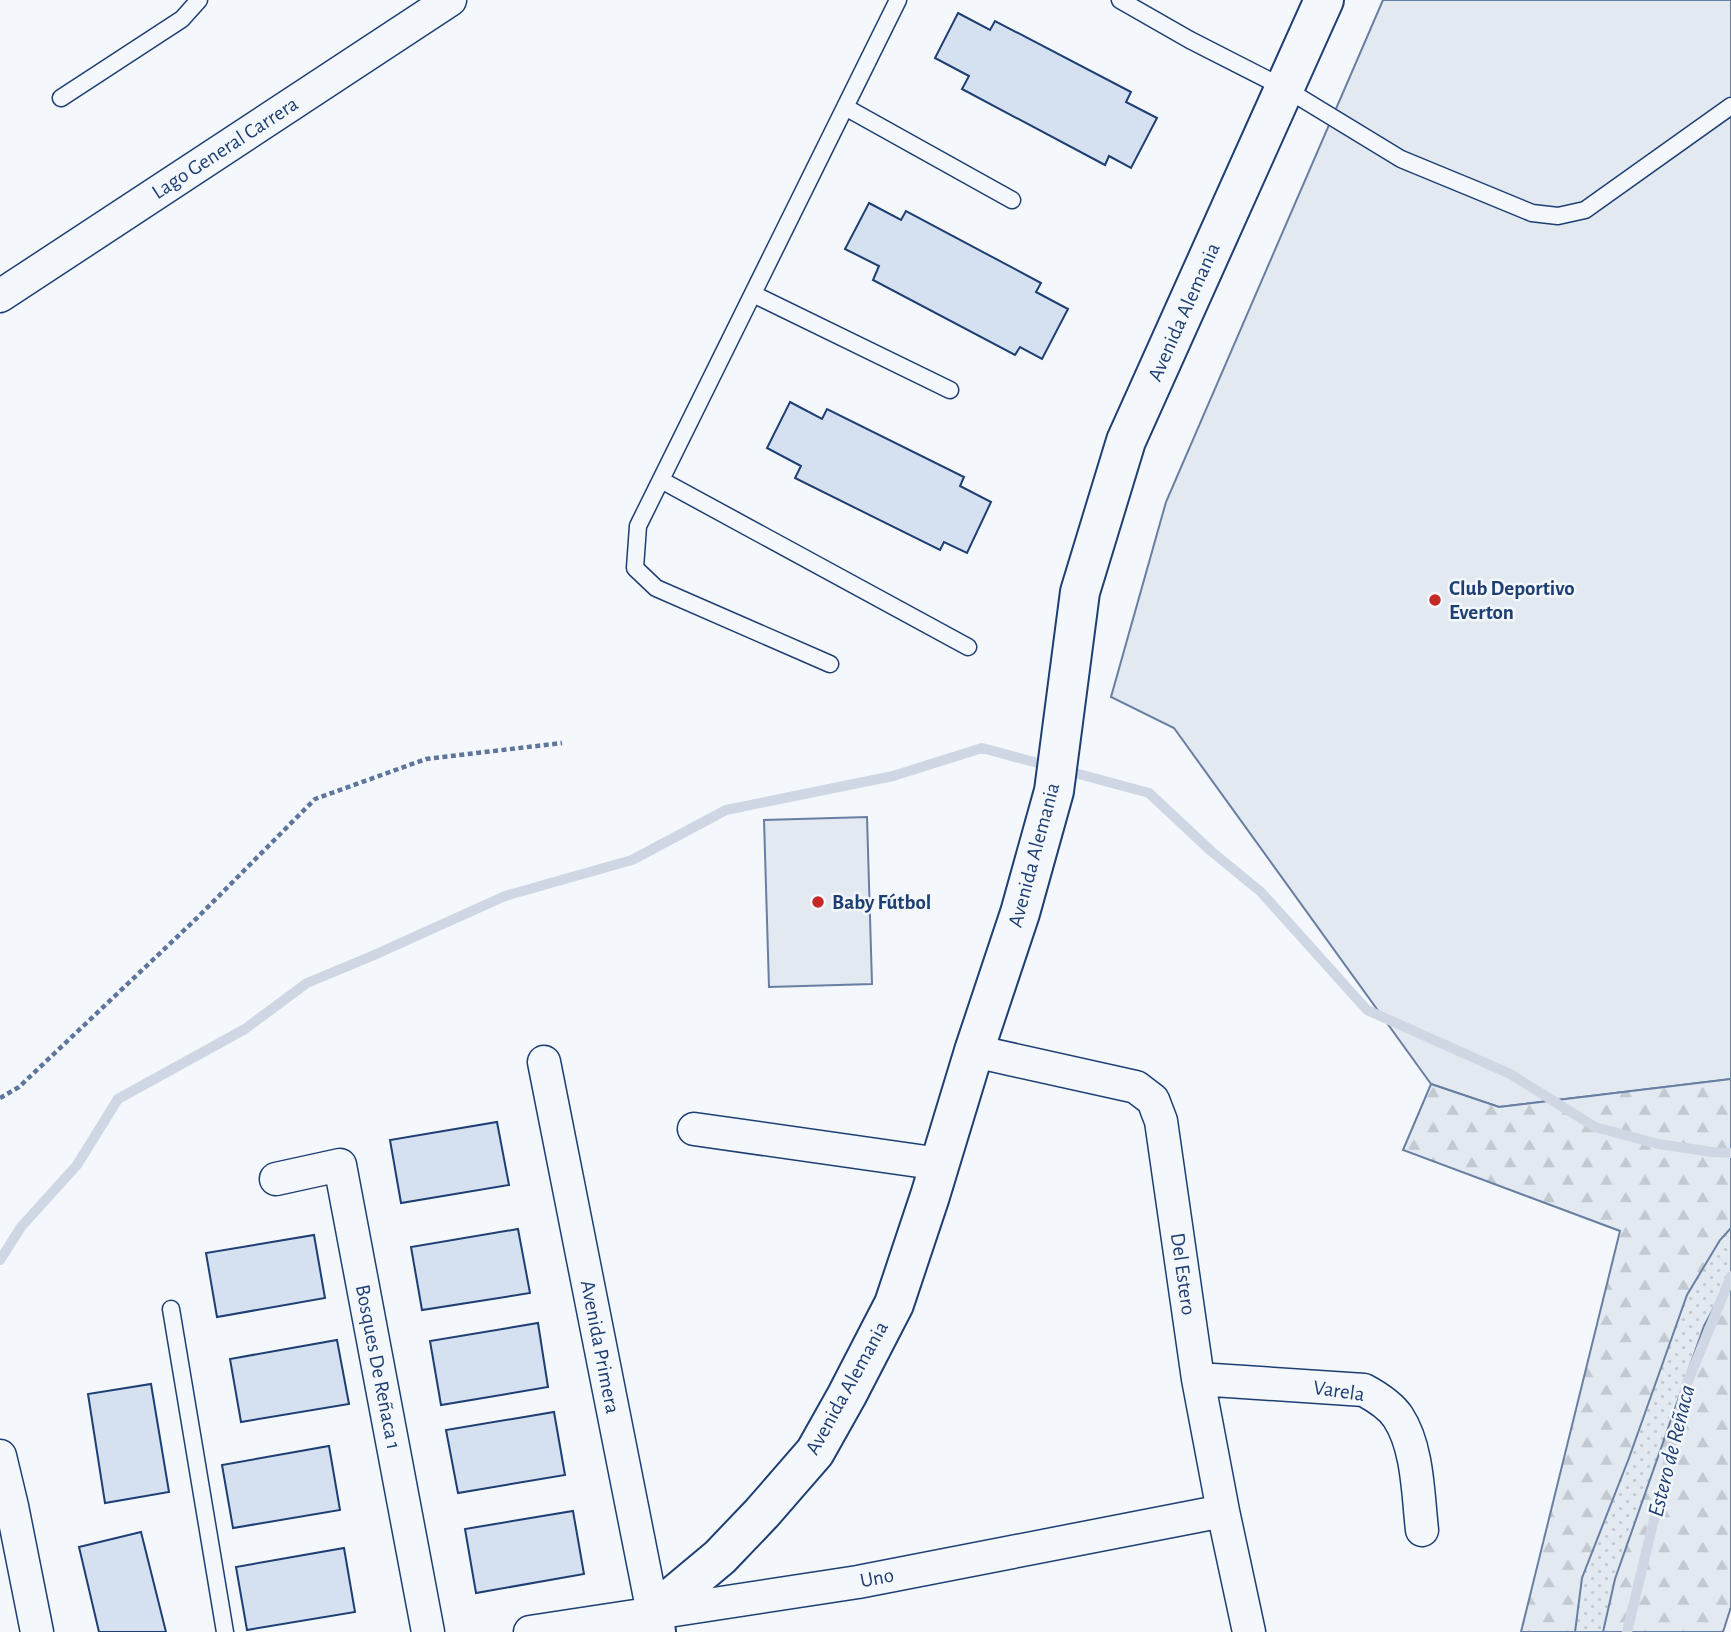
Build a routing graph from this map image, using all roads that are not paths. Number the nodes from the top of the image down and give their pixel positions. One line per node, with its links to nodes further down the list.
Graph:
1 (199, 0): 7 (lane)
2 (450, 0): 12 (street, Lago General Carrera)
3 (898, 0): 9 (lane)
4 (1120, 0): 6 (lane)
5 (1324, 0): 6 (street, Avenida Alemania)
6 (1286, 89): 8 (lane); 17 (street, Avenida Alemania)
7 (61, 98)
8 (1731, 106)
9 (845, 107): 10 (lane); 11 (lane)
10 (1012, 200)
11 (753, 294): 13 (lane); 14 (lane)
12 (0, 296)
13 (950, 390)
14 (661, 480): 15 (lane); 16 (lane)
15 (968, 647)
16 (830, 664)
17 (974, 1051): 20 (street, Avenida Alemania); 23 (street, Del Estero)
18 (544, 1062): 28 (street, Avenida Primera)
19 (694, 1129): 20 (street)
20 (940, 1164): 28 (street, Avenida Alemania)
21 (276, 1179): 31 (street, Bosques De Reñaca 1)
22 (171, 1309): 30 (lane)
23 (1198, 1379): 26 (street, Del Estero); 27 (street, Varela)
24 (0, 1456): 25 (street)
25 (6, 1507): 29 (street)
26 (1223, 1511): 28 (street, Uno); 33 (street, Del Estero)
27 (1422, 1530)
28 (654, 1622): 32 (street, Uno)
29 (37, 1632)
30 (225, 1632)
31 (428, 1632)
32 (530, 1632)
33 (1249, 1632)

